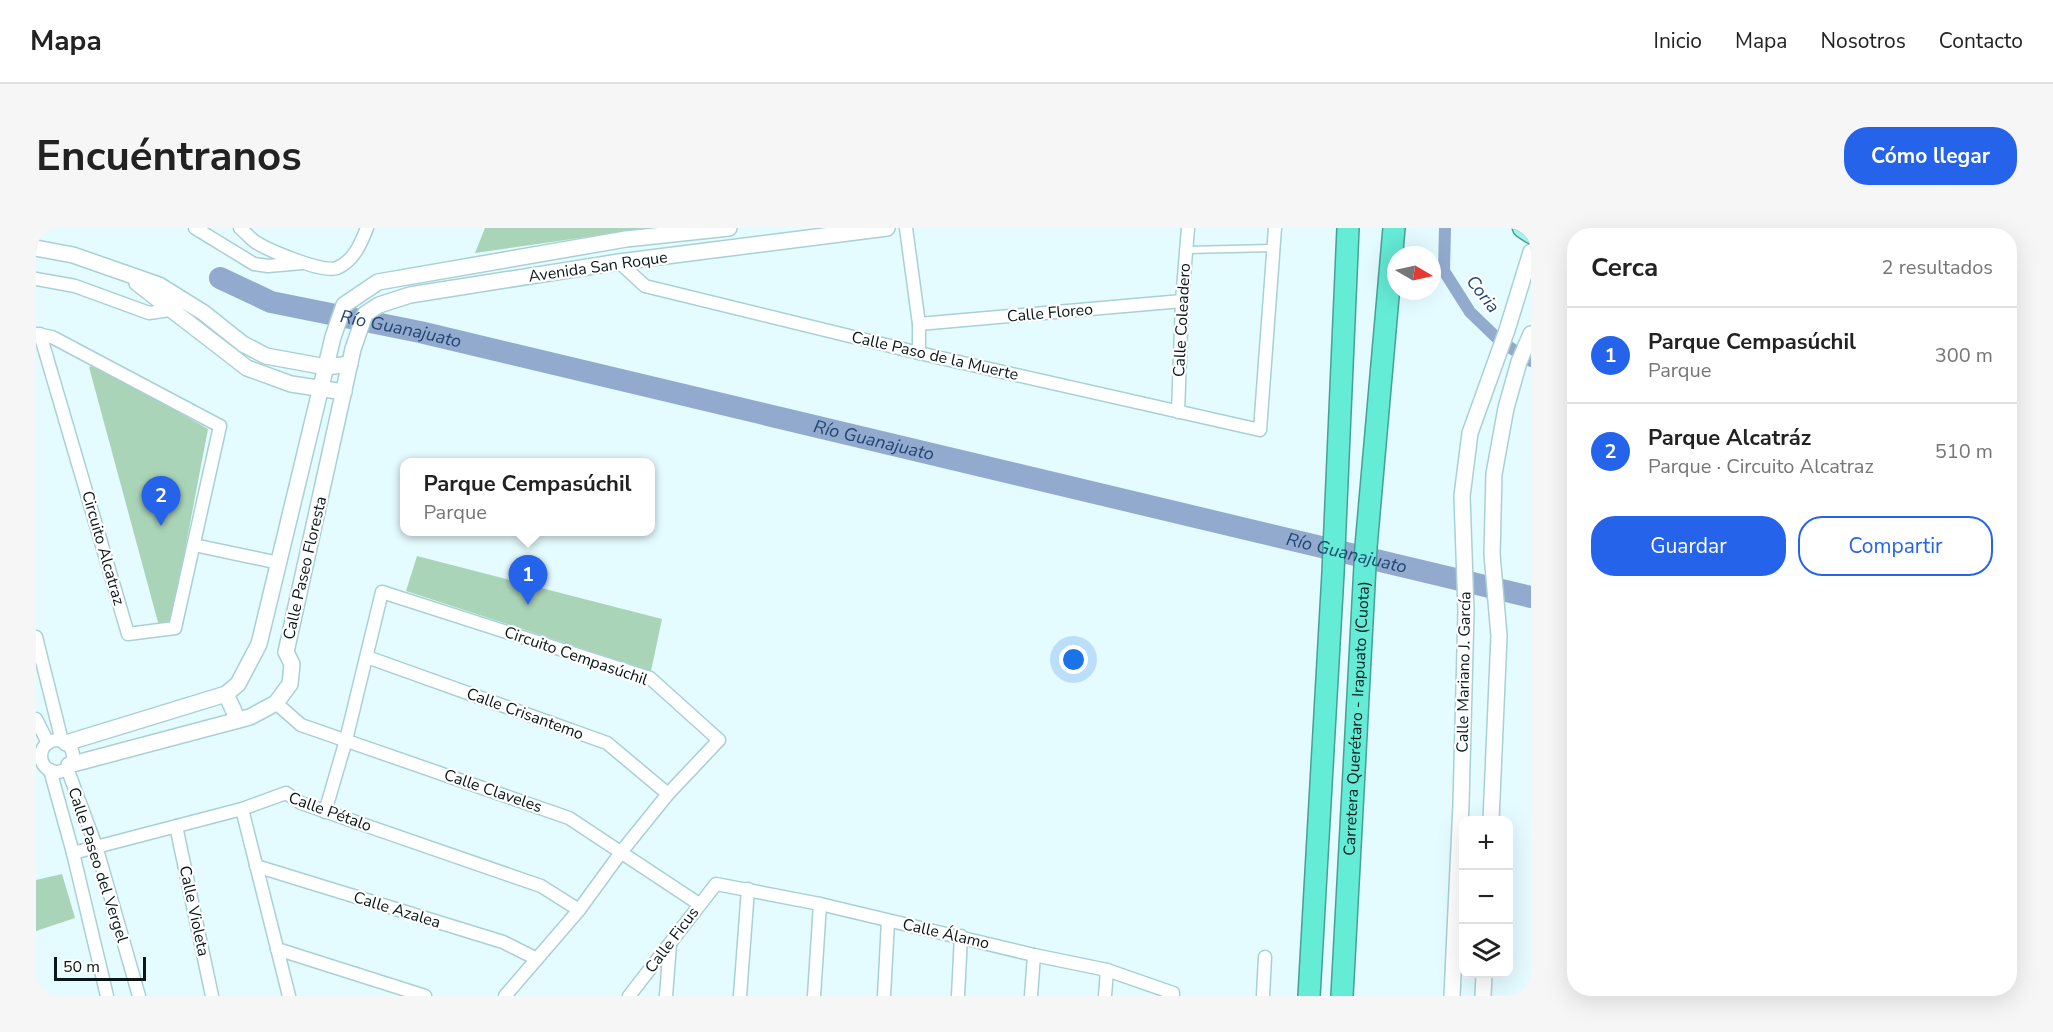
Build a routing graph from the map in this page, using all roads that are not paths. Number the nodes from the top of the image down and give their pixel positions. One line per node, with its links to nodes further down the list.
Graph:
1 (195, 228): 18 (street)
2 (240, 228): 18 (street)
3 (367, 228): 18 (street)
4 (729, 228): 27 (street, Avenida San Roque)
5 (887, 228): 17 (street, Avenida San Roque)
6 (906, 228): 24 (street)
7 (1188, 228): 15 (street, Calle Coleadero)
8 (1275, 228): 14 (street)
9 (1348, 228): 89 (highway, Carretera Querétaro - Irapuato (Cuota))
10 (1394, 228): 90 (highway, Carretera Querétaro - Irapuato (Cuota))
11 (1522, 228): 12 (main road)
12 (1531, 234)
13 (36, 248): 19 (street)
14 (1274, 248): 15 (lane); 34 (street, Calle Paso de la Muerte)
15 (1186, 250): 21 (street, Calle Coleadero)
16 (1531, 252): 91 (street, Calle Mariano J. García)
17 (619, 262): 28 (street, Calle Paso de la Muerte); 29 (street, Avenida San Roque)
18 (304, 263)
19 (118, 270): 22 (street); 23 (street)
20 (36, 279): 23 (street)
21 (1182, 301): 24 (street, Calle Floreo); 34 (street, Calle Coleadero)
22 (193, 306): 23 (street); 30 (street)
23 (173, 310): 32 (street)
24 (919, 324): 28 (street)
25 (38, 334): 35 (street, Circuito Alcatraz); 35 (street, Circuito Alcatraz)
26 (1529, 339): 53 (street, Calle Mariano J. García)
27 (332, 340): 30 (street); 31 (street, Avenida San Roque)
28 (919, 354): 34 (street, Calle Paso de la Muerte)
29 (352, 356): 31 (street); 33 (street, Avenida San Roque)
30 (293, 362): 31 (street)
31 (326, 367): 32 (street, Avenida San Roque)
32 (321, 389): 33 (street); 36 (street, Calle Paseo Floresta)
33 (344, 392): 39 (street, Calle Paseo Floresta)
34 (1178, 412)
35 (194, 545): 36 (street)
36 (279, 563): 38 (street, Calle Paseo Floresta)
37 (36, 637): 46 (street)
38 (259, 644): 39 (street); 41 (street, Calle Paseo Floresta)
39 (286, 652): 42 (street, Calle Paseo Floresta)
40 (368, 657): 45 (street, Circuito Cempasúchil); 50 (street, Calle Crisantemo); 50 (street, Circuito Cempasúchil)
41 (226, 694): 44 (street); 46 (street)
42 (276, 703): 44 (street); 45 (street, Calle Claveles)
43 (36, 720): 47 (street)
44 (238, 720): 49 (street)
45 (346, 740): 52 (street, Circuito Cempasúchil); 56 (street, Calle Claveles)
46 (64, 742): 47 (street); 49 (street)
47 (43, 745): 48 (street)
48 (43, 765): 49 (street); 57 (street, Calle Paseo del Vergel)
49 (68, 767): 55 (street, Calle Paseo del Vergel)
50 (668, 794): 56 (street, Circuito Cempasúchil)
51 (242, 809): 52 (street, Calle Pétalo); 54 (street, Calle Pétalo); 58 (street)
52 (325, 812): 63 (street, Calle Pétalo)
53 (1491, 816)
54 (176, 826): 55 (street, Calle Pétalo); 76 (street, Calle Violeta)
55 (96, 846): 57 (street, Calle Pétalo); 75 (street, Calle Paseo del Vergel)
56 (621, 851): 61 (street, Calle Claveles); 63 (street, Circuito Cempasúchil)
57 (73, 853): 74 (street, Calle Paseo del Vergel)
58 (256, 866): 67 (street); 70 (street, Calle Azalea)
59 (716, 884): 60 (street, Calle Álamo); 61 (street, Calle Ficus)
60 (748, 889): 62 (street, Calle Álamo); 82 (street)
61 (699, 904): 66 (street, Calle Ficus)
62 (820, 904): 64 (street, Calle Álamo); 83 (street)
63 (579, 910): 70 (street, Circuito Cempasúchil)
64 (888, 921): 65 (street, Calle Álamo); 84 (street)
65 (961, 936): 68 (street, Calle Álamo); 85 (street)
66 (670, 944): 80 (street, Calle Ficus); 81 (street)
67 (277, 949): 77 (street); 78 (street)
68 (1034, 955): 71 (street, Calle Álamo); 86 (street)
69 (1265, 957): 88 (street)
70 (537, 958): 79 (street, Circuito Cempasúchil)
71 (1107, 970): 73 (street, Calle Álamo); 87 (street)
72 (1484, 978): 92 (street)
73 (1173, 994)
74 (107, 996)
75 (139, 996)
76 (212, 996)
77 (289, 996)
78 (425, 996)
79 (505, 996)
80 (629, 996)
81 (666, 996)
82 (740, 996)
83 (814, 996)
84 (884, 996)
85 (958, 996)
86 (1031, 996)
87 (1105, 996)
88 (1263, 996)
89 (1309, 996)
90 (1342, 996)
91 (1452, 996)
92 (1483, 996)

